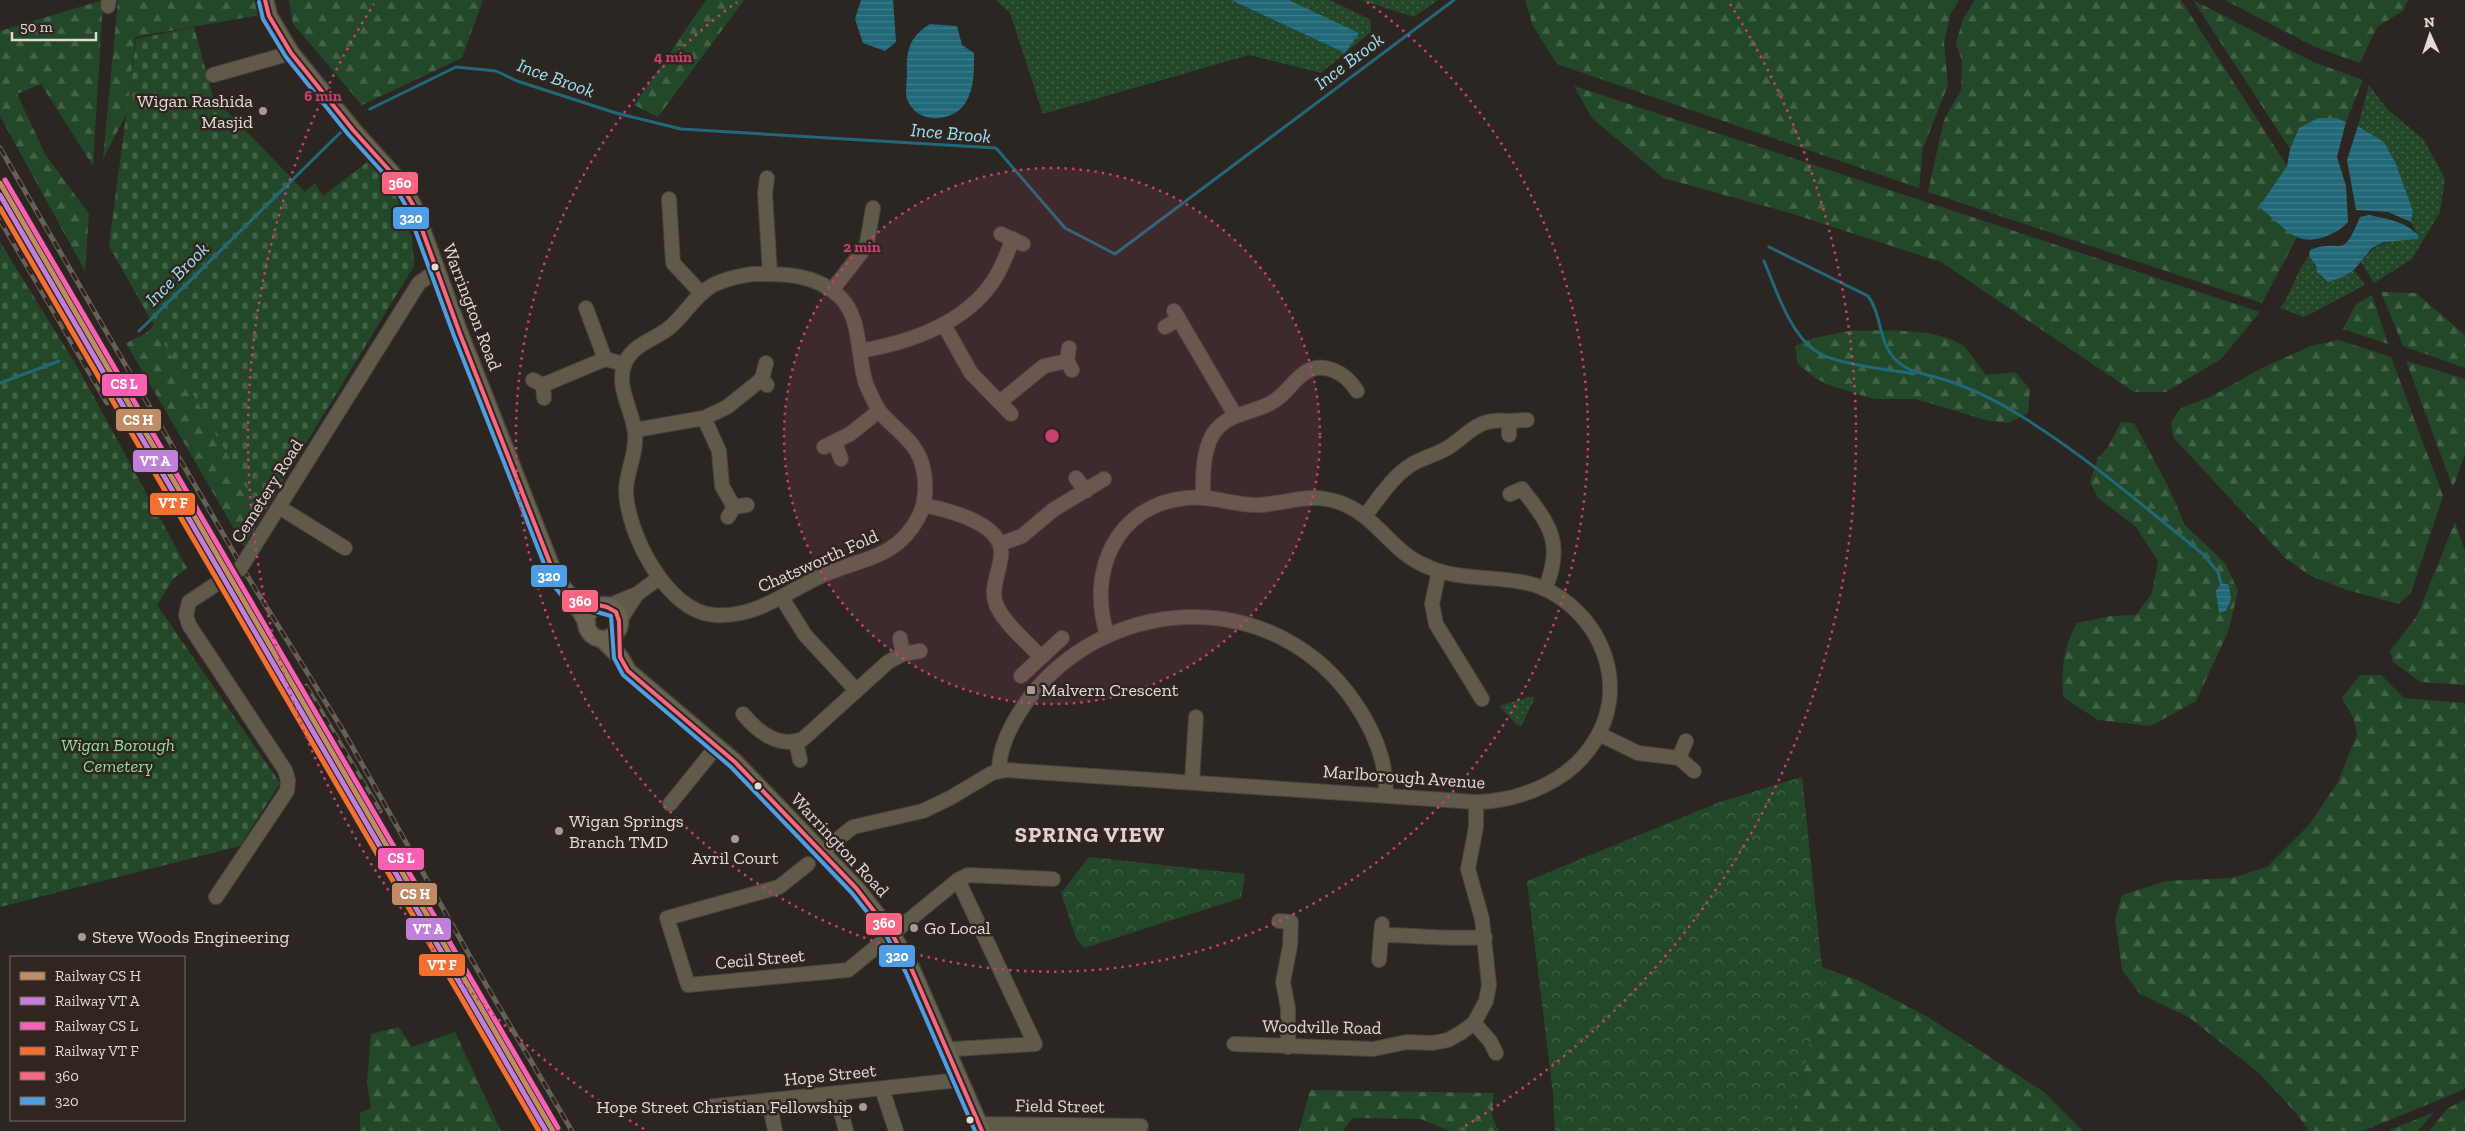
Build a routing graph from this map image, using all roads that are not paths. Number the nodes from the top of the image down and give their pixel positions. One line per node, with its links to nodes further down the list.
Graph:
1 (265, 0): 2 (main road, Warrington Road)
2 (291, 52): 3 (street); 8 (main road, Warrington Road)
3 (213, 75)
4 (767, 178): 9 (street)
5 (669, 199): 11 (street)
6 (873, 208): 10 (street)
7 (1012, 239): 13 (street)
8 (436, 271): 38 (street, Cemetery Road); 48 (main road, Warrington Road)
9 (770, 274): 10 (street, Chatsworth Fold); 11 (street, Chatsworth Fold)
10 (832, 290): 15 (street, Chatsworth Fold)
11 (701, 294): 19 (street, Chatsworth Fold)
12 (586, 308): 16 (street)
13 (944, 325): 15 (street); 22 (street)
14 (1164, 328): 25 (street)
15 (860, 351): 23 (street, Chatsworth Fold)
16 (605, 359): 19 (street); 20 (street)
17 (1069, 360): 22 (street)
18 (766, 363): 26 (street)
19 (624, 364): 29 (street, Chatsworth Fold)
20 (540, 388)
21 (1357, 393): 25 (street)
22 (1000, 402): 24 (street)
23 (879, 411): 31 (street); 37 (street, Chatsworth Fold)
24 (1011, 414)
25 (1235, 416): 36 (street)
26 (704, 418): 29 (street); 39 (street)
27 (1527, 420): 28 (street)
28 (1509, 421): 30 (street); 40 (street)
29 (635, 430): 44 (street, Chatsworth Fold)
30 (1509, 436)
31 (841, 459)
32 (1516, 476): 45 (street)
33 (1076, 478): 35 (street)
34 (1104, 479): 35 (street)
35 (1086, 491): 41 (street)
36 (1203, 498): 40 (street, Marlborough Avenue); 52 (street, Marlborough Avenue)
37 (924, 505): 41 (street); 47 (street, Chatsworth Fold)
38 (279, 506): 42 (street); 81 (street, Cemetery Road, bridge)
39 (737, 510)
40 (1365, 516): 43 (street, Marlborough Avenue)
41 (1000, 544): 59 (street)
42 (346, 548)
43 (1439, 571): 45 (street, Marlborough Avenue); 62 (street)
44 (659, 578): 46 (street); 47 (street, Chatsworth Fold)
45 (1545, 589): 65 (street, Marlborough Avenue)
46 (637, 594): 49 (street); 51 (street)
47 (782, 598): 61 (street)
48 (573, 599): 49 (main road); 50 (main road, Warrington Road)
49 (603, 606): 50 (main road); 51 (main road)
50 (586, 623): 55 (main road)
51 (619, 626): 55 (main road); 58 (main road)
52 (1108, 634): 72 (street); 74 (street)
53 (900, 638): 57 (street)
54 (1062, 638): 59 (street)
55 (602, 639): 58 (main road, Warrington Road)
56 (920, 650): 57 (street)
57 (903, 654): 61 (street)
58 (620, 657): 68 (main road, Warrington Road)
59 (1041, 657): 60 (street)
60 (1021, 676)
61 (856, 690): 66 (street)
62 (1480, 690)
63 (742, 714): 66 (street)
64 (1196, 717): 73 (street)
65 (1599, 734): 69 (street); 75 (street, Marlborough Avenue)
66 (796, 742): 70 (street)
67 (1686, 742): 69 (street)
68 (717, 746): 76 (street); 77 (main road, Warrington Road)
69 (1679, 758): 71 (street)
70 (800, 760)
71 (1694, 770)
72 (999, 771): 73 (street, Marlborough Avenue); 77 (street, Marlborough Avenue)
73 (1192, 782): 74 (street, Marlborough Avenue)
74 (1386, 795): 75 (street, Marlborough Avenue)
75 (1476, 802): 84 (street, Woodville Road)
76 (670, 804)
77 (822, 852): 83 (main road, Warrington Road)
78 (800, 866): 83 (street, Cecil Street)
79 (1053, 879): 80 (street)
80 (958, 880): 83 (street); 89 (street)
81 (216, 897)
82 (1291, 922): 88 (street)
83 (892, 934): 89 (main road, Warrington Road)
84 (1485, 937): 85 (street); 86 (street, Woodville Road)
85 (1379, 960)
86 (1474, 1023): 88 (street, Woodville Road); 90 (street)
87 (1234, 1044): 88 (street, Woodville Road)
88 (1288, 1047)
89 (946, 1052): 91 (main road, Warrington Road)
90 (1496, 1053)
91 (959, 1080): 92 (street, Hope Street); 97 (main road, Warrington Road)
92 (882, 1089): 93 (street, Hope Street); 100 (street)
93 (836, 1093): 94 (street, Hope Street); 99 (street)
94 (769, 1100): 95 (street, Hope Street); 98 (street)
95 (704, 1106)
96 (1142, 1126): 97 (street, Field Street)
97 (980, 1127)
98 (776, 1131)
99 (846, 1131)
100 (896, 1131)

